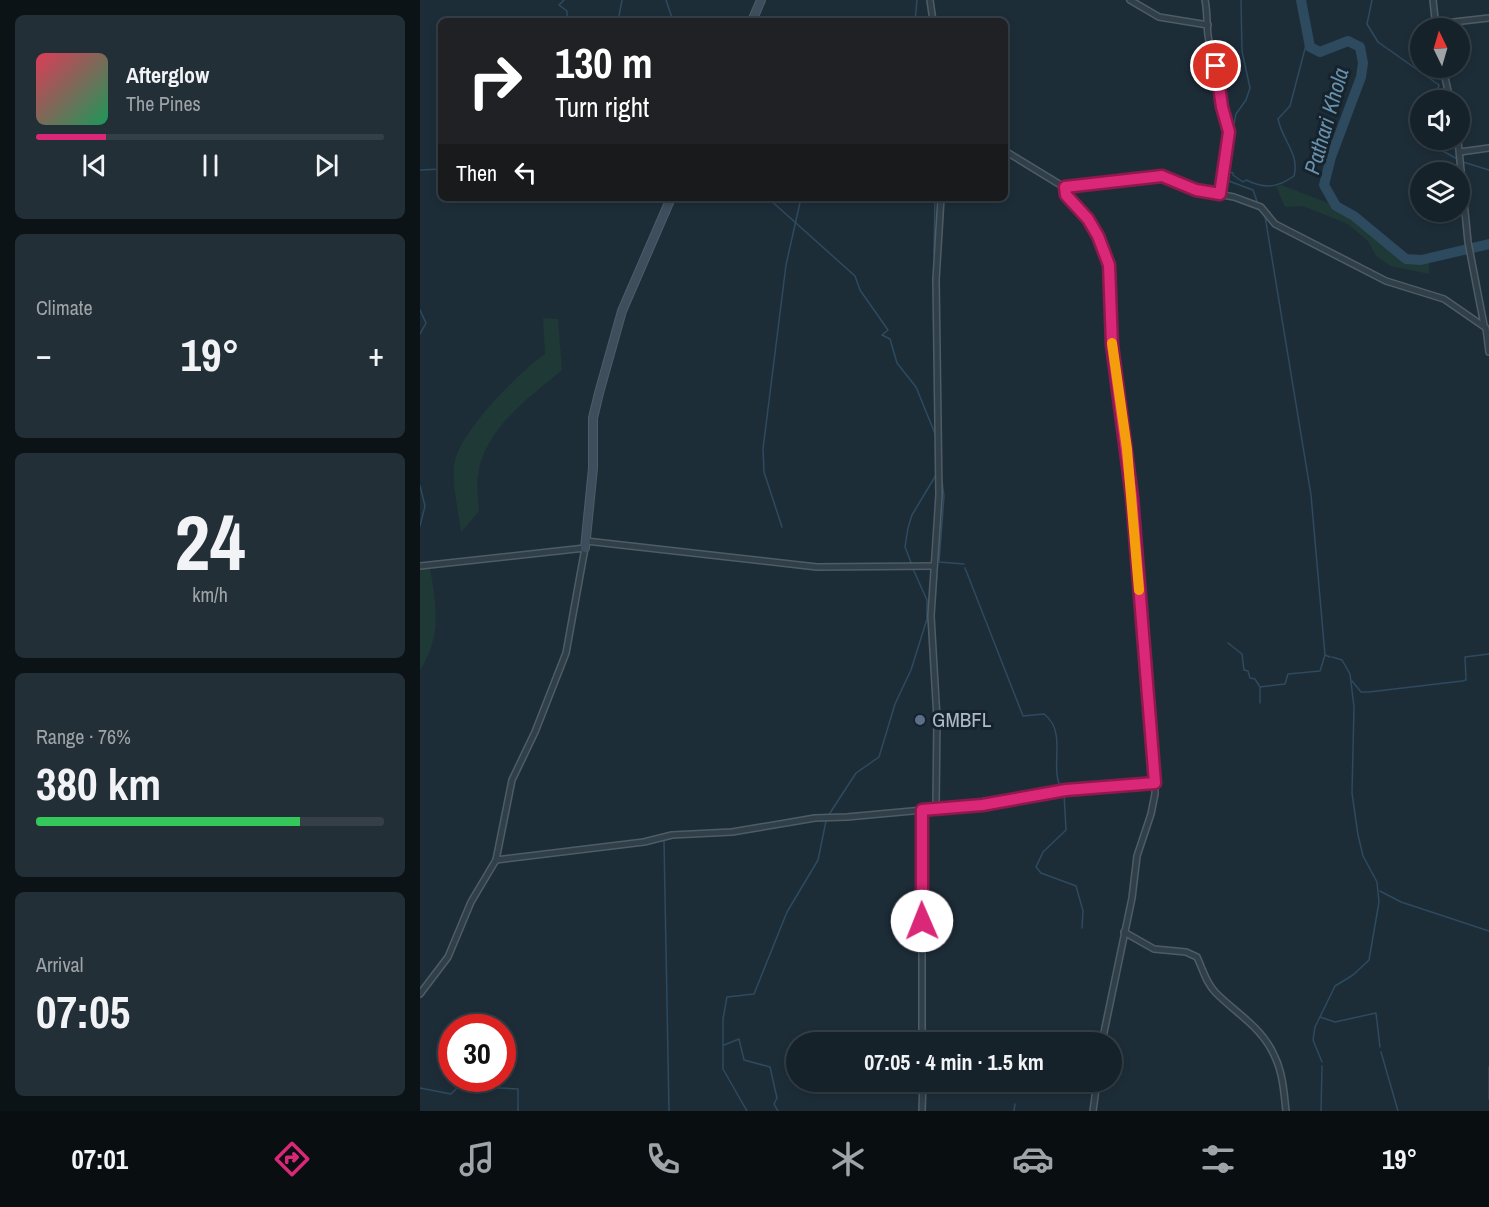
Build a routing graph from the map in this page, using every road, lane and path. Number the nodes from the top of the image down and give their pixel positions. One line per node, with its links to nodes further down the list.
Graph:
1 (761, 0): 6 (street)
2 (930, 0): 7 (street)
3 (1130, 0): 11 (street)
4 (1205, 0): 11 (street)
5 (1433, 0): 8 (street)
6 (753, 18)
7 (933, 18)
8 (1435, 18)
9 (1489, 18): 10 (street)
10 (1470, 21)
11 (1208, 25): 16 (street)
12 (1489, 148): 13 (street)
13 (1460, 152): 19 (street)
14 (1008, 153): 15 (street)
15 (1065, 187): 16 (street); 24 (street)
16 (1220, 194): 19 (street)
17 (670, 201): 21 (street)
18 (941, 201): 23 (street)
19 (1488, 329): 20 (street)
20 (1489, 352)
21 (586, 545): 22 (street); 23 (street); 27 (street)
22 (420, 566)
23 (933, 566): 25 (street)
24 (1155, 783): 25 (street); 28 (street)
25 (934, 809): 26 (street)
26 (922, 810): 27 (street); 30 (street)
27 (496, 860): 29 (street)
28 (1124, 932): 31 (street); 36 (street)
29 (420, 994)
30 (922, 1032)
31 (1104, 1032)
32 (922, 1092): 34 (street)
33 (1096, 1092): 35 (street)
34 (922, 1111)
35 (1094, 1111)
36 (1286, 1111)

